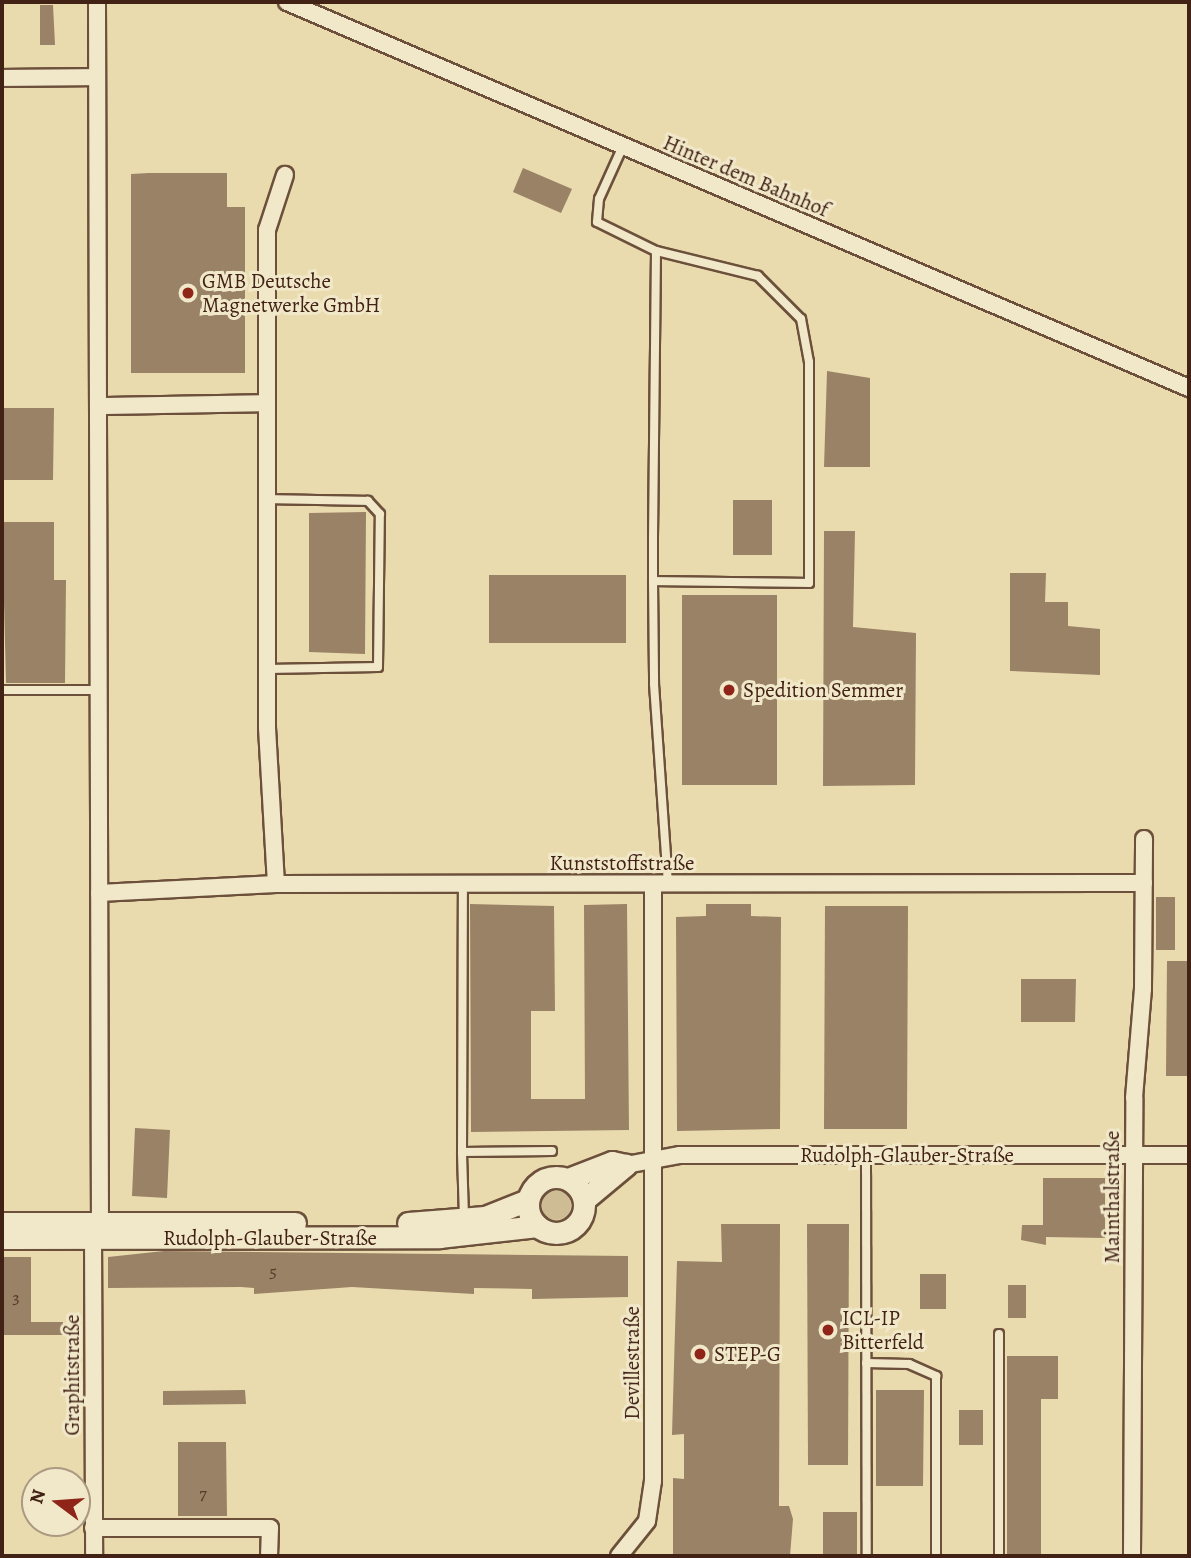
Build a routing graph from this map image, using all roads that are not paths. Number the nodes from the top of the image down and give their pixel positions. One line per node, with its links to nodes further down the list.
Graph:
1 (97, 2): 3 (street, Graphitstraße)
2 (287, 2): 5 (street, Hinter dem Bahnhof)
3 (97, 77): 4 (street); 10 (street, Graphitstraße)
4 (2, 78)
5 (623, 146): 7 (lane); 8 (street, Hinter dem Bahnhof)
6 (285, 175): 9 (street)
7 (656, 251): 12 (lane); 12 (lane)
8 (1189, 388)
9 (267, 403): 10 (street); 11 (street)
10 (99, 406): 15 (street, Graphitstraße)
11 (267, 499): 13 (street); 13 (lane)
12 (653, 581): 20 (lane)
13 (267, 669): 18 (street)
14 (2, 690): 15 (lane)
15 (99, 690): 21 (street, Graphitstraße)
16 (1144, 839): 17 (street, Mainthalstraße)
17 (1144, 883): 20 (street, Kunststoffstraße); 24 (street, Mainthalstraße)
18 (276, 884): 19 (street, Kunststoffstraße); 21 (street, Kunststoffstraße)
19 (463, 884): 20 (street, Kunststoffstraße); 23 (lane)
20 (660, 884): 27 (street, Devillestraße)
21 (99, 893): 35 (street, Graphitstraße)
22 (552, 1151): 23 (lane)
23 (462, 1152): 32 (lane)
24 (1134, 1154): 25 (street, Rudolph-Glauber-Straße); 26 (street, Rudolph-Glauber-Straße); 46 (street, Mainthalstraße)
25 (1189, 1154)
26 (866, 1155): 27 (street, Rudolph-Glauber-Straße); 38 (lane)
27 (653, 1158): 28 (street, Rudolph-Glauber-Straße); 42 (street, Devillestraße)
28 (626, 1165): 29 (street, Rudolph-Glauber-Straße); 31 (street, Rudolph-Glauber-Straße)
29 (568, 1179): 30 (street, Rudolph-Glauber-Straße); 31 (street)
30 (528, 1200): 32 (street, Rudolph-Glauber-Straße); 34 (street)
31 (584, 1200): 34 (street, Rudolph-Glauber-Straße)
32 (465, 1220): 35 (street, Rudolph-Glauber-Straße)
33 (2, 1223): 35 (street, Rudolph-Glauber-Straße)
34 (537, 1226): 35 (street, Rudolph-Glauber-Straße)
35 (95, 1228): 36 (street, Rudolph-Glauber-Straße); 39 (street, Graphitstraße)
36 (2, 1238)
37 (999, 1334): 45 (lane)
38 (866, 1363): 43 (lane); 44 (lane)
39 (93, 1528): 40 (street, Graphitstraße); 41 (street)
40 (94, 1556)
41 (270, 1556)
42 (619, 1556)
43 (867, 1556)
44 (936, 1556)
45 (999, 1556)
46 (1132, 1556)

